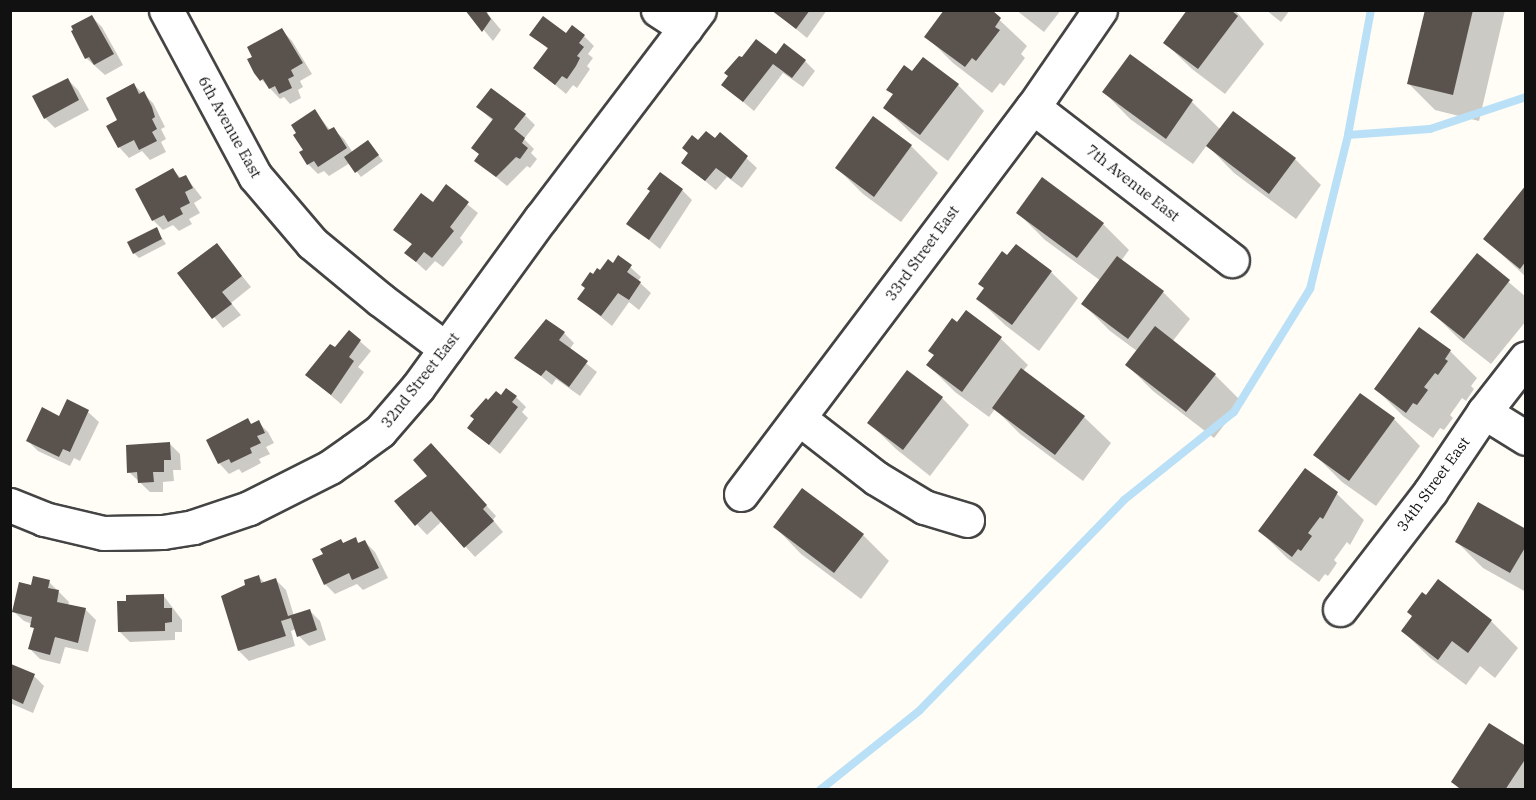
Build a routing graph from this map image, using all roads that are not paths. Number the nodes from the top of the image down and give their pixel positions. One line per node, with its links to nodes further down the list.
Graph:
1 (166, 10): 7 (street, 6th Avenue East)
2 (658, 10): 4 (street)
3 (1100, 10): 5 (street, 33rd Street East)
4 (692, 19): 7 (street, 32nd Street East)
5 (1033, 107): 6 (street, 7th Avenue East); 10 (street, 33rd Street East)
6 (1232, 260)
7 (446, 349): 13 (street, 32nd Street East)
8 (1526, 358): 9 (street, 34th Street East)
9 (1484, 412): 11 (street); 15 (street, 34th Street East)
10 (800, 419): 12 (street, 33rd Street East); 14 (street)
11 (1526, 438)
12 (741, 494)
13 (10, 505)
14 (967, 520)
15 (1340, 609)

